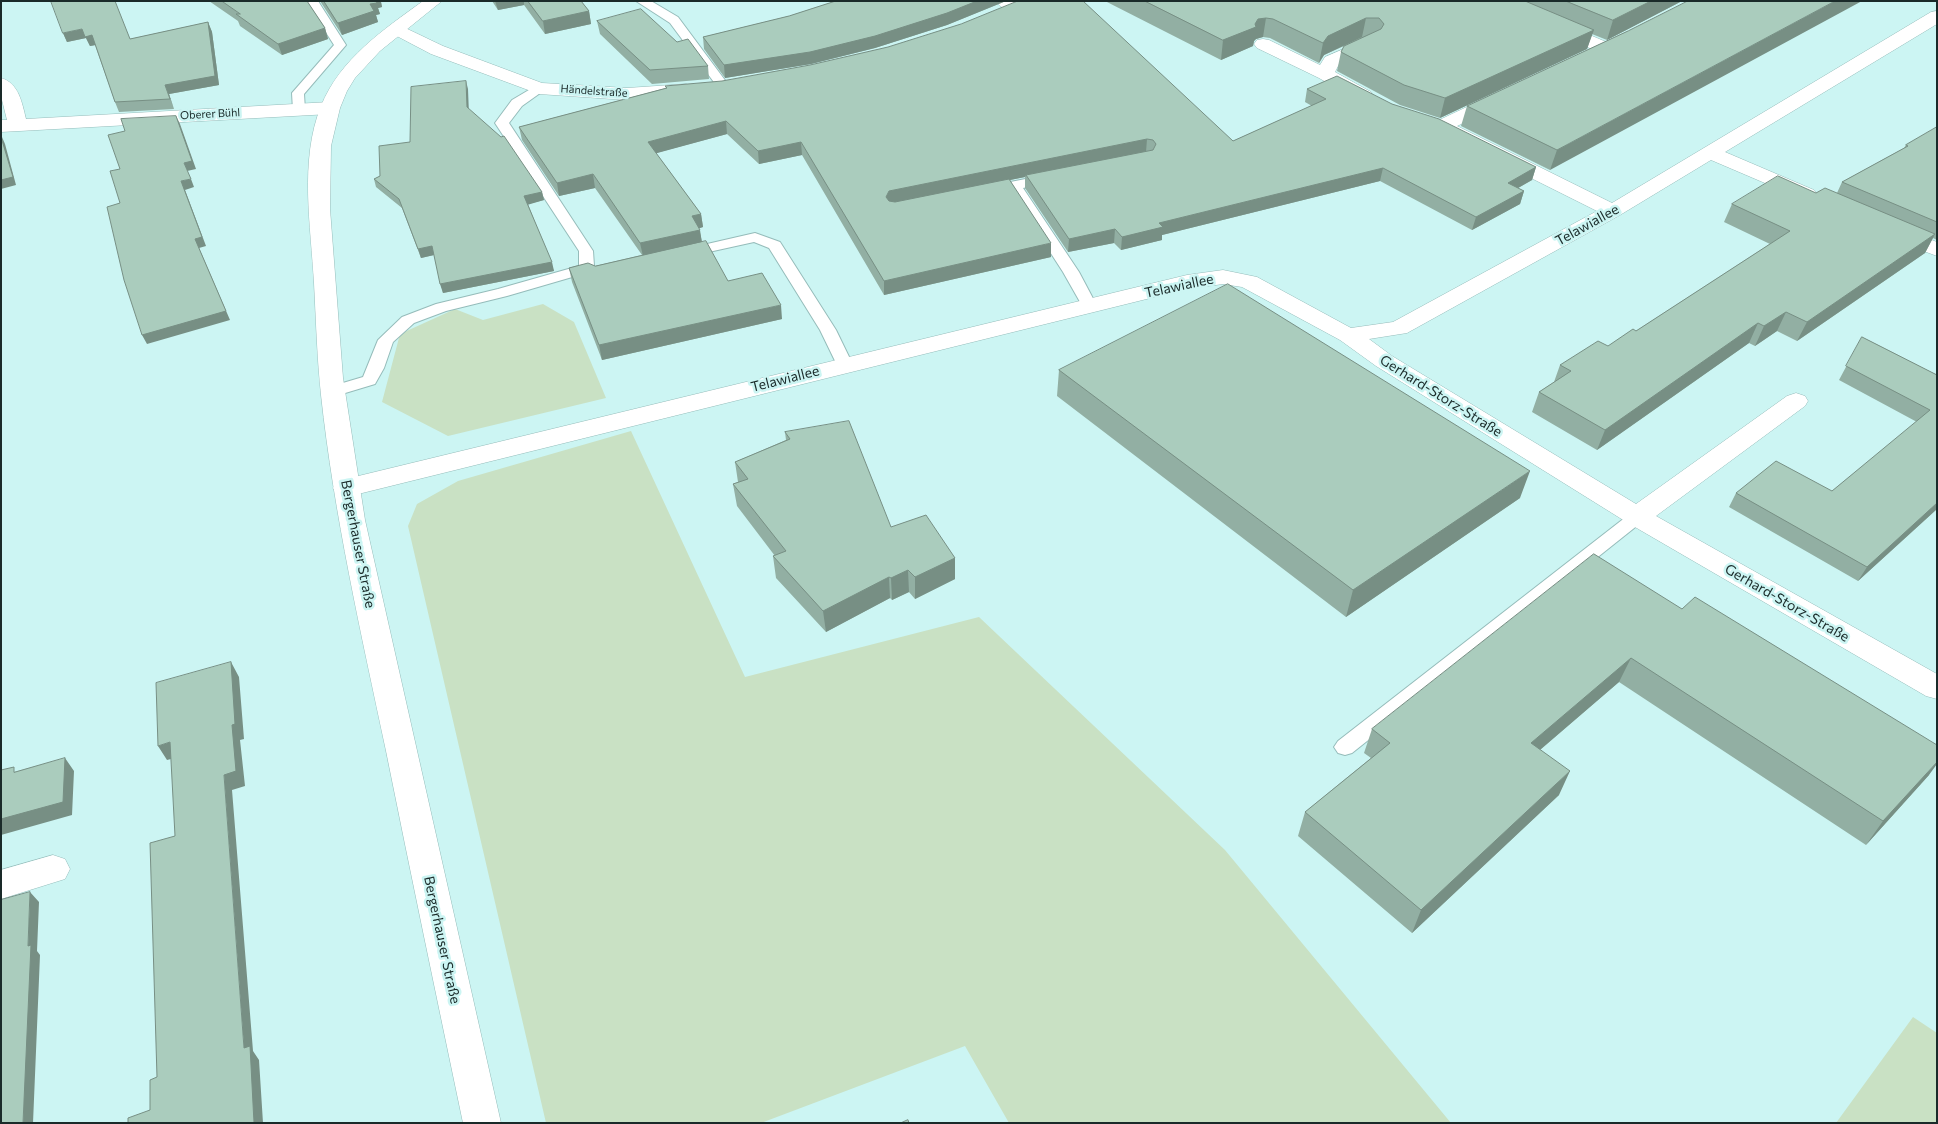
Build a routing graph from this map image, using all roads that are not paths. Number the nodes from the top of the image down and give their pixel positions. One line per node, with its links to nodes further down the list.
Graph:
1 (312, 1): 20 (lane)
2 (434, 1): 6 (street, Bergerhauser Straße)
3 (642, 1): 15 (lane)
4 (1503, 1): 10 (street)
5 (1937, 16): 22 (street, Telawiallee)
6 (398, 29): 16 (street, Händelstraße); 19 (street, Bergerhauser Straße)
7 (1624, 41): 10 (street)
8 (1370, 43): 12 (street)
9 (1263, 44): 12 (street)
10 (1605, 48): 11 (street)
11 (1588, 56)
12 (1325, 74): 18 (street)
13 (743, 83): 15 (street, Händelstraße)
14 (1, 84): 21 (street)
15 (723, 86): 16 (street, Händelstraße)
16 (539, 88): 31 (lane)
17 (1510, 93): 27 (street)
18 (1381, 104)
19 (330, 108): 20 (street, Oberer Bühl); 36 (street, Bergerhauser Straße)
20 (299, 110): 21 (street, Oberer Bühl)
21 (10, 126)
22 (1711, 153): 26 (street); 27 (street, Telawiallee)
23 (1061, 175): 24 (lane)
24 (1014, 185): 25 (lane); 33 (lane)
25 (978, 192)
26 (1822, 201)
27 (1613, 211): 34 (street, Telawiallee)
28 (1875, 224): 29 (street)
29 (1937, 250)
30 (672, 256): 35 (lane)
31 (587, 268): 32 (lane); 36 (lane)
32 (608, 271)
33 (1089, 306): 34 (street, Telawiallee); 35 (street, Telawiallee)
34 (1348, 335): 39 (street, Gerhard-Storz-Straße)
35 (845, 365): 38 (street, Telawiallee)
36 (332, 392): 38 (street, Bergerhauser Straße)
37 (1796, 401): 39 (street)
38 (346, 488): 44 (street, Bergerhauser Straße)
39 (1637, 517): 40 (street, Gerhard-Storz-Straße); 41 (lane)
40 (1937, 688)
41 (1345, 747)
42 (53, 869): 43 (street)
43 (1, 885)
44 (482, 1123)

